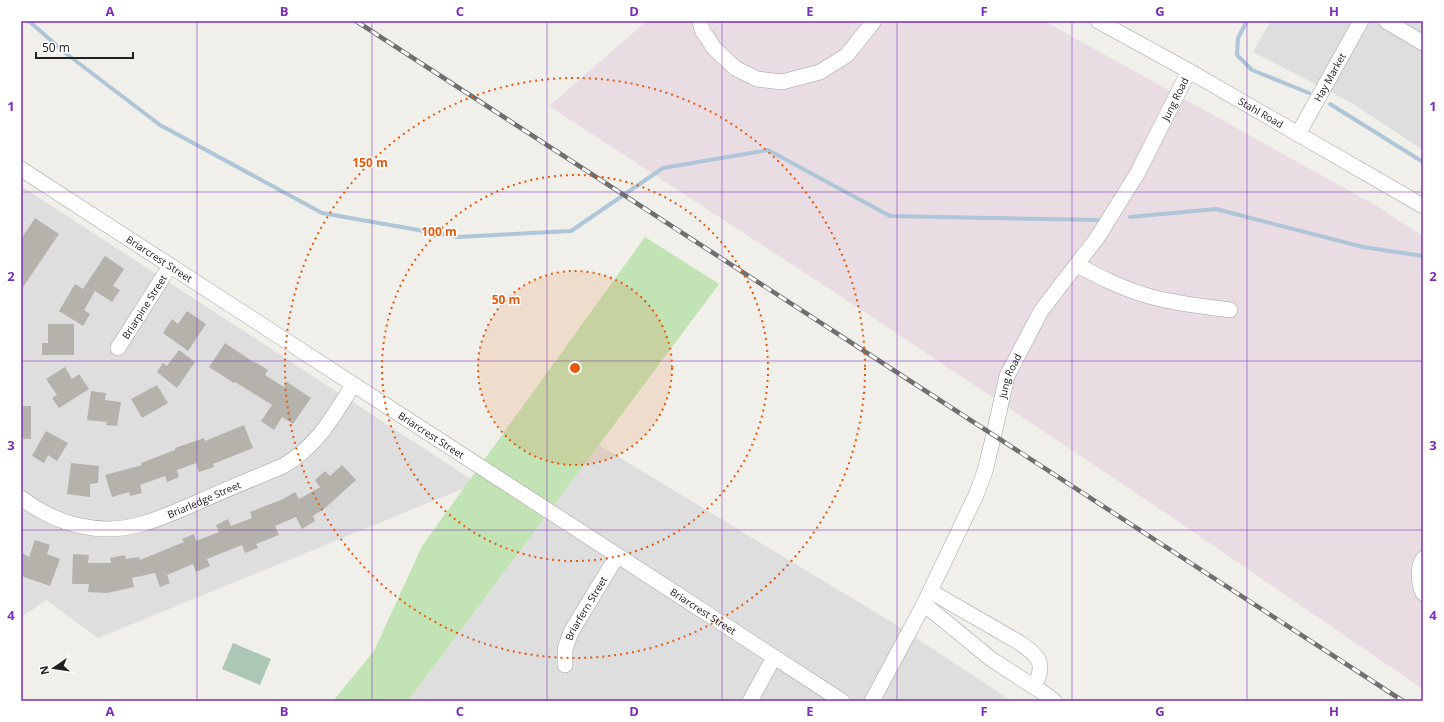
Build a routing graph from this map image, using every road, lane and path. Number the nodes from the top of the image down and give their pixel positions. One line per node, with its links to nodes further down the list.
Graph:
1 (700, 21): 2 (street)
2 (874, 21)
3 (1098, 21): 7 (street, Stahl Road)
4 (1361, 21): 8 (street, Hay Market)
5 (1386, 21): 6 (street)
6 (1423, 43)
7 (1189, 70): 8 (street, Stahl Road); 11 (street, Jung Road)
8 (1298, 134): 10 (street, Stahl Road)
9 (24, 177): 12 (street, Briarcrest Street)
10 (1423, 206)
11 (1077, 265): 13 (street); 20 (street, Jung Road)
12 (170, 266): 14 (street, Briarpine Street); 15 (street, Briarcrest Street)
13 (1230, 310)
14 (118, 348)
15 (353, 385): 16 (street, Briarledge Street); 17 (street, Briarcrest Street)
16 (21, 498)
17 (617, 556): 21 (street, Briarcrest Street); 22 (street, Briarfern Street)
18 (1423, 559): 19 (street)
19 (1423, 593)
20 (927, 597): 23 (street); 23 (street); 26 (street, Jung Road)
21 (774, 657): 24 (street); 25 (street, Briarcrest Street)
22 (565, 665)
23 (1034, 687): 27 (street)
24 (750, 701)
25 (842, 701)
26 (872, 701)
27 (1054, 701)

